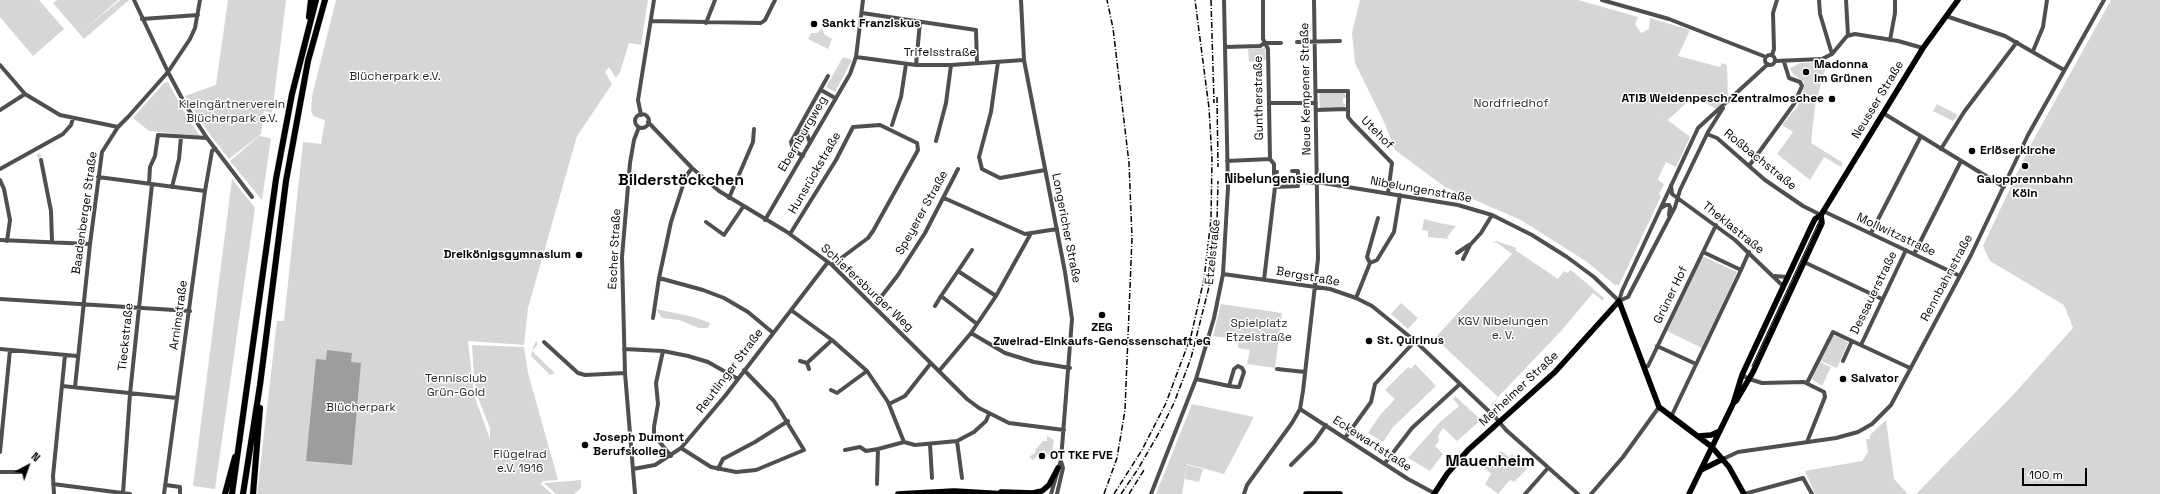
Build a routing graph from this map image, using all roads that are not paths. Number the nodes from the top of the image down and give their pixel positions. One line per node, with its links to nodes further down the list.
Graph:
1 (134, 0): 25 (street)
2 (200, 0): 23 (street, Baadenberger Straße)
3 (311, 0): 29 (highway)
4 (316, 0): 29 (highway)
5 (325, 0): 201 (highway)
6 (654, 0): 26 (street)
7 (715, 0): 27 (street)
8 (775, 0): 27 (street)
9 (863, 0): 22 (street, Ebernburgweg)
10 (1021, 0): 45 (street, Longericher Straße)
11 (1224, 0): 38 (street, Etzelstraße)
12 (1263, 0): 36 (street, Guntherstraße)
13 (1314, 0): 33 (street, Neue Kempener Straße)
14 (1602, 0): 44 (street)
15 (1777, 0): 42 (street)
16 (1819, 0): 41 (street)
17 (1846, 0): 30 (street)
18 (1895, 0): 31 (street)
19 (1958, 0): 24 (main road, Neusser Straße)
20 (2047, 0): 40 (street)
21 (2104, 0): 55 (street, Rennbahnstraße)
22 (862, 13): 28 (street); 43 (street, Ebernburgweg)
23 (198, 15): 25 (street); 56 (street, Baadenberger Straße)
24 (1946, 16): 35 (street); 39 (main road, Neusser Straße)
25 (142, 19): 56 (street)
26 (651, 21): 27 (street); 69 (street)
27 (706, 22)
28 (920, 22): 49 (street); 53 (street)
29 (309, 25): 228 (highway)
30 (1848, 36): 31 (street); 41 (street)
31 (1890, 40): 39 (street)
32 (1297, 42): 33 (street)
33 (1315, 42): 34 (street); 59 (street, Neue Kempener Straße)
34 (1340, 42)
35 (2017, 42): 40 (street); 85 (street)
36 (1265, 43): 37 (street); 38 (street); 62 (street, Guntherstraße)
37 (1281, 43)
38 (1225, 47): 89 (street, Etzelstraße)
39 (1923, 48): 68 (main road, Neusser Straße)
40 (2033, 51): 55 (street)
41 (1832, 54): 48 (street)
42 (1772, 55): 44 (street); 46 (street)
43 (856, 57): 50 (street, Trifelsstraße); 61 (street, Ebernburgweg)
44 (1766, 57): 51 (street)
45 (1024, 60): 47 (street, Trifelsstraße); 95 (street, Longericher Straße)
46 (1775, 61): 48 (street); 51 (street, Merheimer Straße)
47 (998, 62): 49 (street, Trifelsstraße); 95 (street)
48 (1784, 62): 91 (street)
49 (976, 63): 54 (street, Trifelsstraße)
50 (906, 64): 53 (street, Trifelsstraße); 73 (street)
51 (1768, 64): 64 (street, Merheimer Straße)
52 (0, 65): 60 (street)
53 (916, 65): 54 (street, Trifelsstraße)
54 (951, 65): 82 (street)
55 (2064, 70): 105 (street, Rennbahnstraße)
56 (168, 72): 72 (street, Baadenberger Straße); 81 (street)
57 (828, 76): 58 (street)
58 (821, 90): 61 (street); 77 (street)
59 (1316, 91): 63 (street, Neue Kempener Straße); 65 (street)
60 (25, 94): 66 (street); 70 (street)
61 (835, 98): 83 (street, Ebernburgweg)
62 (1269, 103): 63 (street); 88 (street, Guntherstraße)
63 (1316, 103): 67 (street, Neue Kempener Straße)
64 (1726, 103): 75 (street, Merheimer Straße); 78 (street, Merheimer Straße)
65 (1348, 109): 67 (street); 107 (street, Utehof)
66 (0, 110)
67 (1316, 110): 100 (street, Neue Kempener Straße)
68 (1883, 113): 79 (street); 116 (main road, Neusser Straße)
69 (641, 115): 71 (street); 74 (street)
70 (73, 118): 72 (street); 93 (street)
71 (648, 122): 74 (street); 92 (street, Schiefersburger Weg)
72 (118, 126): 97 (street, Baadenberger Straße)
73 (892, 126)
74 (639, 127): 175 (street, Escher Straße)
75 (1698, 128): 78 (street); 102 (street, Merheimer Straße)
76 (754, 129): 110 (street)
77 (795, 133): 83 (street); 86 (street, Ebernburgweg)
78 (1708, 133): 91 (street, Roßbachstraße); 112 (street, Merheimer Straße)
79 (1921, 136): 85 (street); 125 (street)
80 (181, 137): 81 (street); 101 (street, Tieckstraße); 103 (street)
81 (207, 138): 84 (street)
82 (936, 141)
83 (810, 143): 86 (street, Ebernburgweg)
84 (215, 148): 106 (street, Arnimstraße); 109 (street)
85 (1942, 149): 90 (street)
86 (802, 156): 119 (street, Ebernburgweg)
87 (41, 160): 129 (street)
88 (1270, 160): 89 (street); 104 (street, Guntherstraße)
89 (1227, 161): 144 (street, Etzelstraße)
90 (1961, 161): 105 (street); 137 (street)
91 (1749, 166): 116 (street, Roßbachstraße)
92 (692, 168): 110 (street, Schiefersburger Weg); 148 (street)
93 (0, 169)
94 (958, 169): 111 (street, Speyerer Straße)
95 (1045, 170): 123 (street, Longericher Straße)
96 (1292, 171): 99 (street)
97 (98, 177): 101 (street); 130 (street, Baadenberger Straße)
98 (0, 180): 128 (street)
99 (1298, 182): 100 (street, Nibelungenstraße); 104 (street, Nibelungenstraße)
100 (1318, 183): 107 (street, Nibelungenstraße); 151 (street, Neue Kempener Straße)
101 (151, 184): 103 (street); 161 (street, Tieckstraße)
102 (1670, 185): 112 (street); 113 (street, Merheimer Straße)
103 (172, 187): 106 (street)
104 (1275, 187): 149 (street)
105 (2004, 187): 146 (street, Rennbahnstraße)
106 (205, 192): 163 (street, Arnimstraße)
107 (1388, 194): 108 (street, Nibelungenstraße)
108 (1400, 195): 117 (street, Nibelungenstraße); 140 (street)
109 (252, 198)
110 (729, 198): 114 (street, Schiefersburger Weg)
111 (944, 198): 126 (street); 159 (street, Speyerer Straße)
112 (1678, 198): 113 (street); 121 (street, Merheimer Straße); 122 (street, Theklastraße)
113 (1663, 201): 115 (street, Merheimer Straße)
114 (743, 207): 119 (street, Schiefersburger Weg); 120 (street)
115 (1659, 211): 121 (street); 157 (street, Merheimer Straße)
116 (1822, 213): 125 (street, Mollwitzstraße); 139 (main road, Neusser Straße); 147 (main road, Neusser Straße)
117 (1492, 214): 131 (street); 157 (street, Nibelungenstraße)
118 (1378, 218): 140 (street)
119 (765, 220): 124 (street, Schiefersburger Weg)
120 (706, 222)
121 (1668, 222): 157 (street, Merheimer Straße)
122 (1716, 225): 134 (street, Grüner Hof); 135 (street, Theklastraße)
123 (1057, 229): 126 (street); 186 (street, Longericher Straße)
124 (790, 234): 141 (street, Schiefersburger Weg); 141 (street, Hunsrückstraße)
125 (1871, 234): 133 (street, Mollwitzstraße)
126 (1030, 235): 153 (street)
127 (0, 240): 128 (street)
128 (7, 241): 129 (street)
129 (52, 241): 130 (street)
130 (90, 244): 158 (street, Baadenberger Straße)
131 (1470, 245): 136 (street); 138 (street)
132 (972, 250): 143 (street)
133 (1906, 250): 137 (street, Mollwitzstraße); 156 (street, Dessauerstraße)
134 (1703, 252): 142 (street); 173 (street, Grüner Hof)
135 (1750, 252): 142 (street); 145 (street, Theklastraße)
136 (1457, 253)
137 (1914, 254): 146 (street, Mollwitzstraße)
138 (1463, 259)
139 (1804, 262): 156 (street); 198 (main road, Neusser Straße)
140 (1370, 263): 154 (street)
141 (830, 264): 159 (street, Schiefersburger Weg); 162 (street, Reutlinger Straße)
142 (1741, 270): 184 (street)
143 (958, 271): 152 (street); 153 (street)
144 (1223, 274): 149 (street, Bergstraße); 197 (street, Etzelstraße)
145 (1774, 276): 147 (street); 150 (street, Theklastraße)
146 (1960, 276): 187 (street, Rennbahnstraße)
147 (1788, 277): 150 (main road, Neusser Straße)
148 (659, 278): 164 (street); 166 (street)
149 (1264, 280): 151 (street, Bergstraße)
150 (1783, 286): 195 (main road, Neusser Straße)
151 (1315, 287): 154 (street, Bergstraße); 193 (street, Neue Kempener Straße)
152 (942, 296): 160 (street); 165 (street)
153 (996, 296): 165 (street)
154 (1356, 298): 169 (street, Bergstraße)
155 (0, 299): 158 (street)
156 (1882, 299): 172 (street, Dessauerstraße)
157 (1619, 301): 185 (main road); 217 (main road, Merheimer Straße)
158 (84, 305): 161 (street); 179 (street, Baadenberger Straße)
159 (874, 306): 183 (street, Schiefersburger Weg)
160 (935, 306)
161 (139, 308): 163 (street); 207 (street, Tieckstraße)
162 (791, 310): 166 (street, Reutlinger Straße); 168 (street)
163 (190, 311): 208 (street, Arnimstraße)
164 (653, 318)
165 (977, 324): 167 (street)
166 (772, 332): 190 (street, Reutlinger Straße)
167 (971, 333): 186 (street); 192 (street)
168 (832, 340): 182 (street); 191 (street)
169 (1414, 341): 200 (street, Bergstraße); 222 (street)
170 (544, 342): 194 (street)
171 (1852, 342): 172 (street); 180 (street); 199 (street)
172 (1860, 345): 187 (street)
173 (1657, 346): 184 (street); 185 (street, Grüner Hof)
174 (0, 349): 176 (street)
175 (624, 349): 177 (street); 194 (street, Escher Straße)
176 (10, 350): 178 (street); 232 (street)
177 (663, 351): 196 (street); 233 (street)
178 (65, 355): 179 (street); 202 (street)
179 (77, 356): 204 (street, Baadenberger Straße)
180 (1843, 360)
181 (800, 361): 182 (street)
182 (807, 363): 188 (street)
183 (931, 363): 192 (street, Schiefersburger Weg); 210 (street)
184 (1696, 364): 215 (street)
185 (1645, 367): 212 (main road)
186 (1070, 368): 219 (street, Longericher Straße)
187 (1910, 368): 225 (street, Rennbahnstraße)
188 (808, 369)
189 (1277, 369): 193 (street)
190 (744, 370): 196 (street, Reutlinger Straße); 216 (street)
191 (867, 371): 206 (street); 210 (street)
192 (939, 371): 214 (street, Schiefersburger Weg)
193 (1305, 372): 213 (street, Neue Kempener Straße)
194 (625, 373): 240 (street, Escher Straße)
195 (1742, 375): 198 (street); 211 (main road, Neusser Straße)
196 (738, 379): 229 (street, Reutlinger Straße)
197 (1196, 379): 203 (street); 267 (street, Etzelstraße)
198 (1749, 379): 199 (street); 211 (main road, Neusser Straße)
199 (1807, 383): 225 (street)
200 (1460, 384): 217 (street, Bergstraße); 236 (street)
201 (260, 385): 260 (highway); 261 (highway)
202 (62, 386): 204 (street); 247 (street)
203 (1229, 386): 203 (street)
204 (75, 387): 207 (street)
205 (831, 390): 206 (street)
206 (837, 393): 209 (street)
207 (130, 394): 208 (street); 252 (street, Tieckstraße)
208 (177, 398): 249 (street, Arnimstraße)
209 (838, 399)
210 (889, 404): 224 (street)
211 (1733, 404): 220 (main road, Neusser Straße)
212 (1659, 407): 215 (main road); 273 (street)
213 (1300, 409): 218 (street, Eckewartstraße); 268 (street, Neue Kempener Straße)
214 (989, 414): 219 (street, Schiefersburger Weg); 223 (street)
215 (1671, 417): 221 (main road)
216 (788, 421): 241 (street); 241 (street)
217 (1500, 423): 239 (street, Bergstraße); 253 (main road, Merheimer Straße)
218 (1326, 425): 222 (street, Eckewartstraße); 237 (street)
219 (1064, 430): 235 (street, Longericher Straße)
220 (1720, 430): 221 (main road); 227 (main road, Neusser Straße)
221 (1698, 436): 227 (main road)
222 (1345, 438): 236 (street, Eckewartstraße)
223 (957, 440): 226 (street); 246 (street)
224 (904, 442): 226 (street); 230 (street)
225 (1807, 442): 234 (street, Rennbahnstraße)
226 (930, 444): 245 (street)
227 (1712, 447): 234 (main road); 242 (main road, Neusser Straße)
228 (239, 448): 258 (highway); 259 (highway)
229 (681, 448): 233 (street, Reutlinger Straße); 241 (street)
230 (878, 449): 231 (street); 248 (street)
231 (846, 450)
232 (0, 452)
233 (671, 456): 240 (street, Reutlinger Straße)
234 (1724, 459): 242 (main road); 275 (main road)
235 (1061, 460): 238 (street, Longericher Straße); 266 (street, Longericher Straße)
236 (1385, 464): 253 (street, Eckewartstraße)
237 (1291, 465)
238 (1058, 468): 251 (main road); 265 (street, Longericher Straße)
239 (1548, 468): 271 (street); 272 (street, Bergstraße)
240 (633, 469): 262 (street, Escher Straße)
241 (718, 469)
242 (1701, 470): 274 (main road, Neusser Straße)
243 (0, 472): 244 (street)
244 (22, 472)
245 (932, 478)
246 (962, 478)
247 (53, 484): 252 (street); 254 (street)
248 (877, 484)
249 (166, 485): 256 (street, Arnimstraße); 257 (street)
250 (952, 492): 251 (main road); 263 (main road)
251 (996, 492): 264 (main road)
252 (123, 493): 255 (street)
253 (1434, 493)
254 (54, 494)
255 (130, 494)
256 (164, 494)
257 (180, 494)
258 (225, 494)
259 (232, 494)
260 (243, 494)
261 (253, 494)
262 (635, 494)
263 (898, 494)
264 (1006, 494)
265 (1051, 494)
266 (1057, 494)
267 (1151, 494)
268 (1244, 494)
269 (1306, 494): 270 (main road)
270 (1338, 494)
271 (1525, 494)
272 (1578, 494)
273 (1591, 494)
274 (1689, 494)
275 (1744, 494): 276 (street)
276 (1812, 494)

